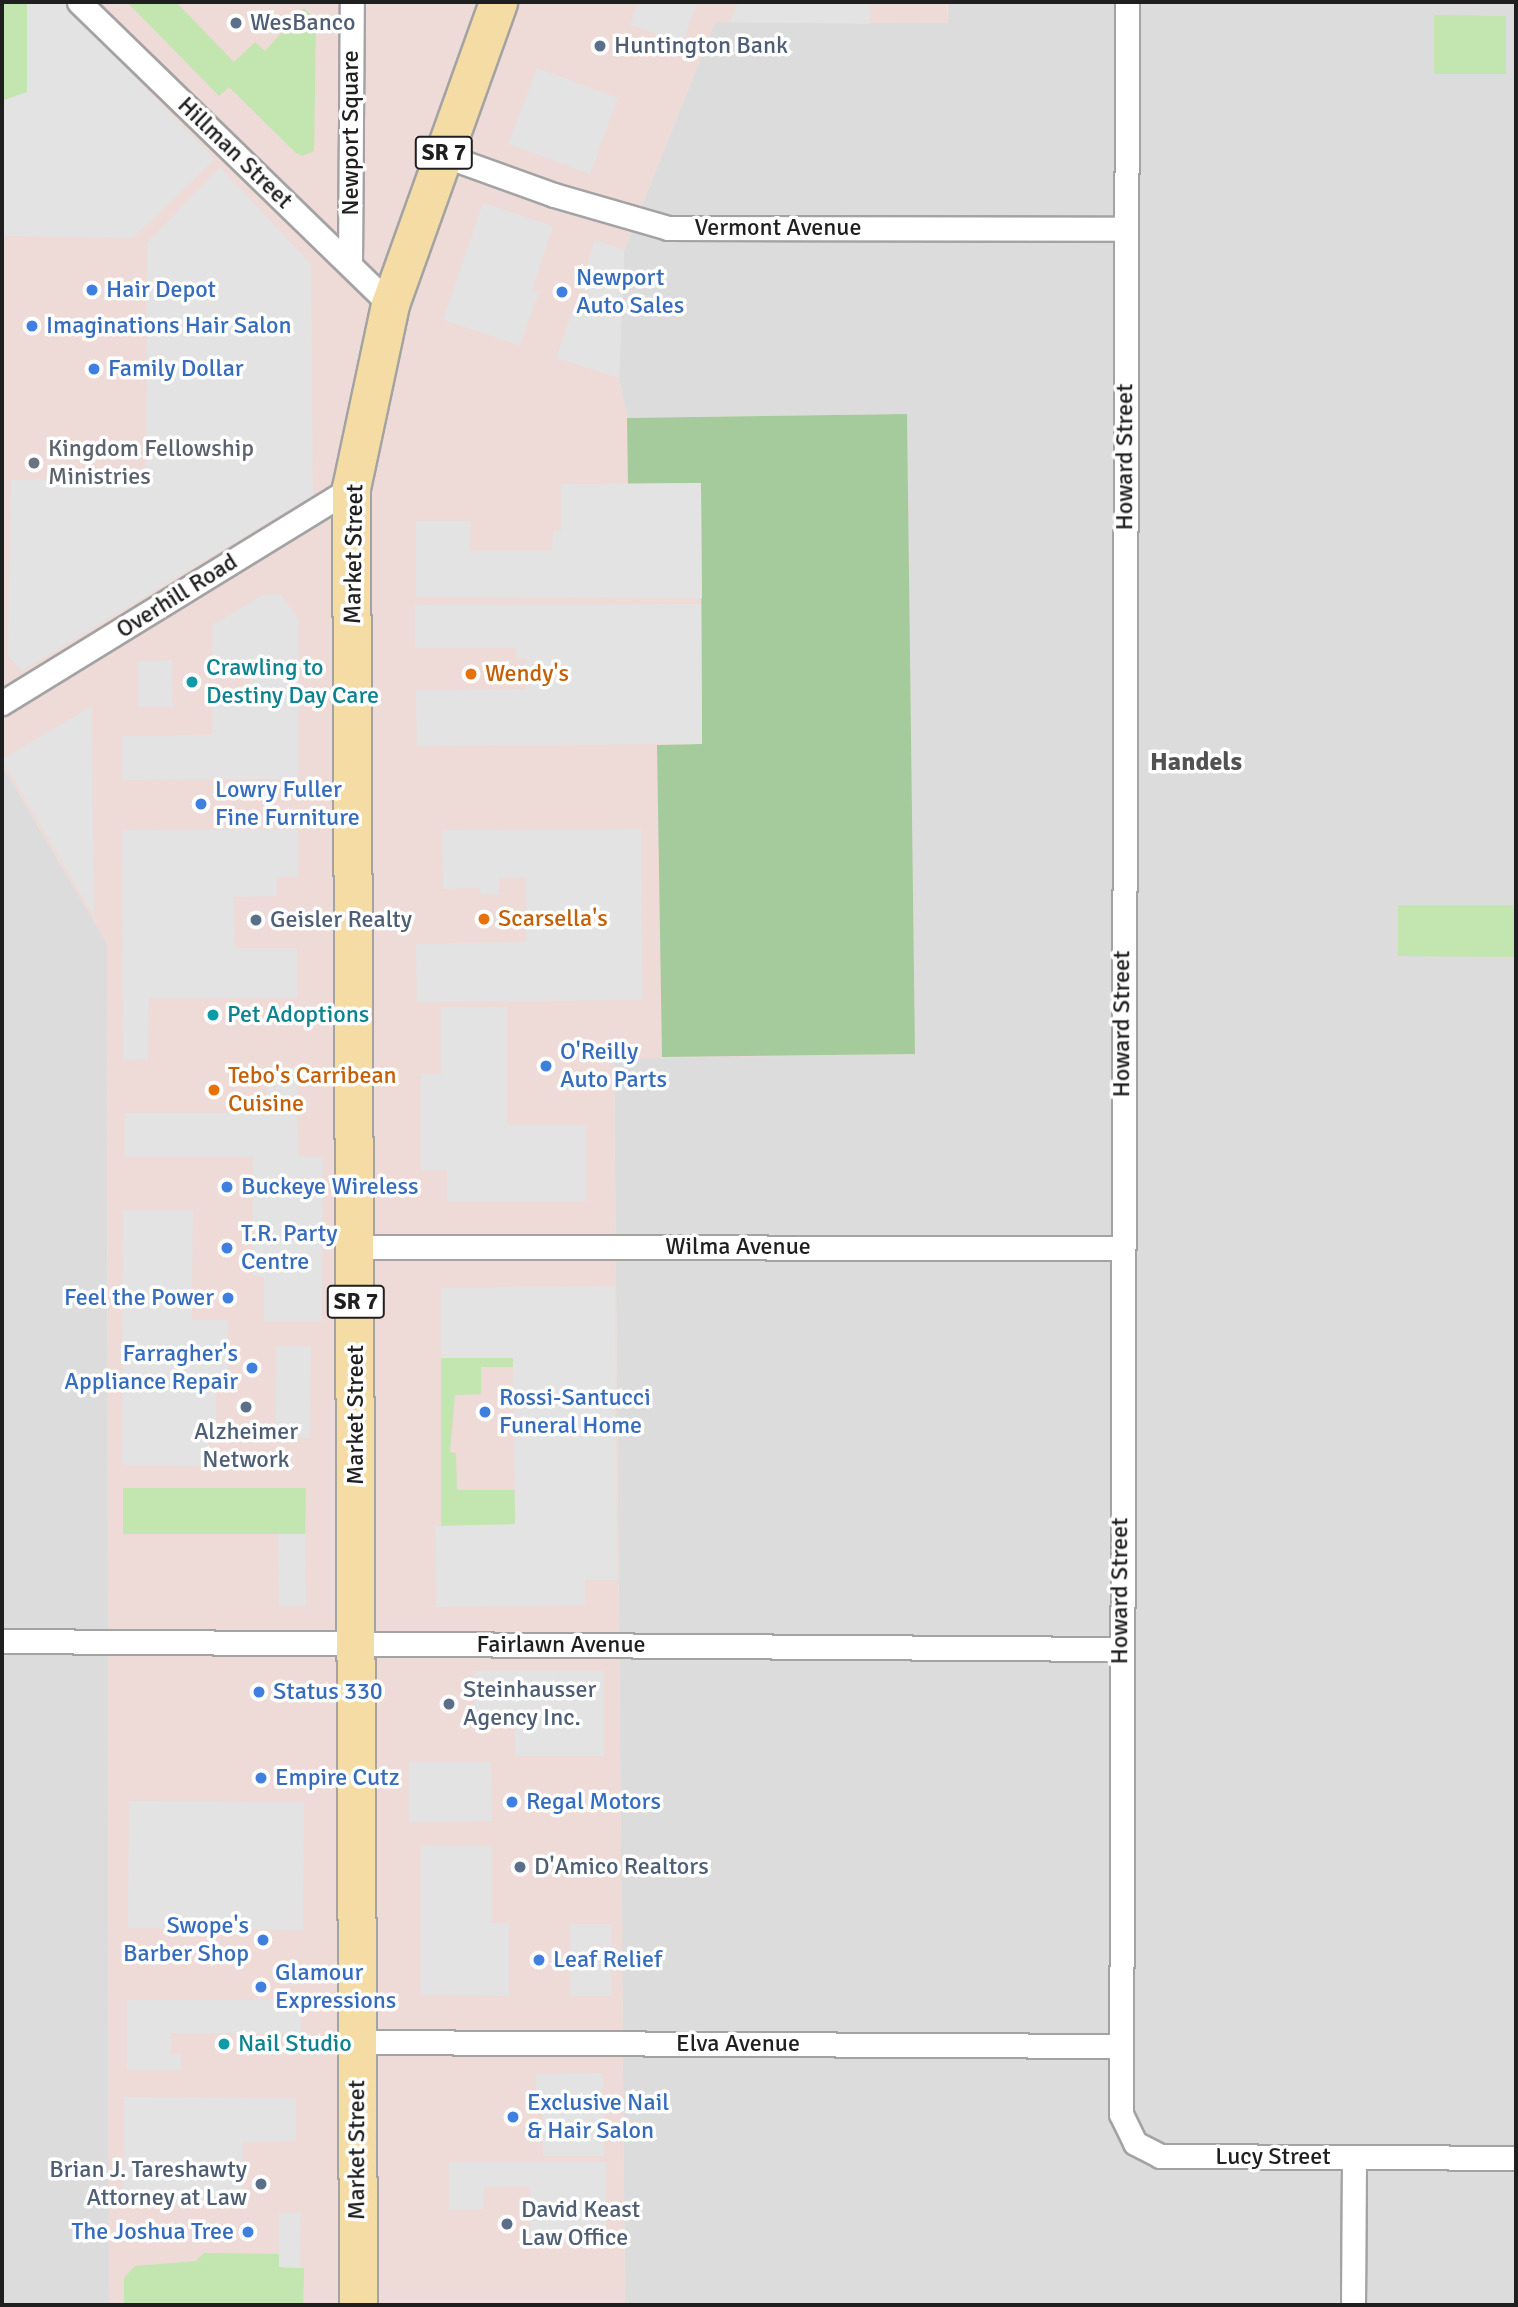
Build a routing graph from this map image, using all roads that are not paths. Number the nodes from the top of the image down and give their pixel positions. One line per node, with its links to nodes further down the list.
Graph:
1 (79, 2): 7 (street, Hillman Street)
2 (352, 2): 7 (street, Newport Square)
3 (498, 2): 5 (main road, Market Street / SR 7)
4 (1127, 2): 6 (street, Howard Street)
5 (443, 155): 6 (street, Vermont Avenue); 8 (main road, Market Street / SR 7)
6 (1126, 229): 12 (street, Howard Street)
7 (350, 265): 8 (street, Hillman Street)
8 (390, 304): 9 (main road, Market Street / SR 7)
9 (351, 488): 10 (street, Overhill Road); 11 (main road, Market Street / SR 7)
10 (2, 703)
11 (356, 1247): 12 (street, Wilma Avenue); 14 (main road, Market Street / SR 7)
12 (1121, 1248): 15 (street, Howard Street)
13 (2, 1641): 14 (street, Fairlawn Avenue)
14 (355, 1644): 15 (street, Fairlawn Avenue); 16 (main road, Market Street / SR 7)
15 (1120, 1648): 17 (street, Howard Street)
16 (357, 2042): 17 (street, Elva Avenue); 20 (main road, Market Street / SR 7)
17 (1118, 2046): 18 (street, Lucy Street)
18 (1354, 2158): 19 (street, Lucy Street); 21 (street)
19 (1516, 2158)
20 (358, 2305)
21 (1353, 2305)

